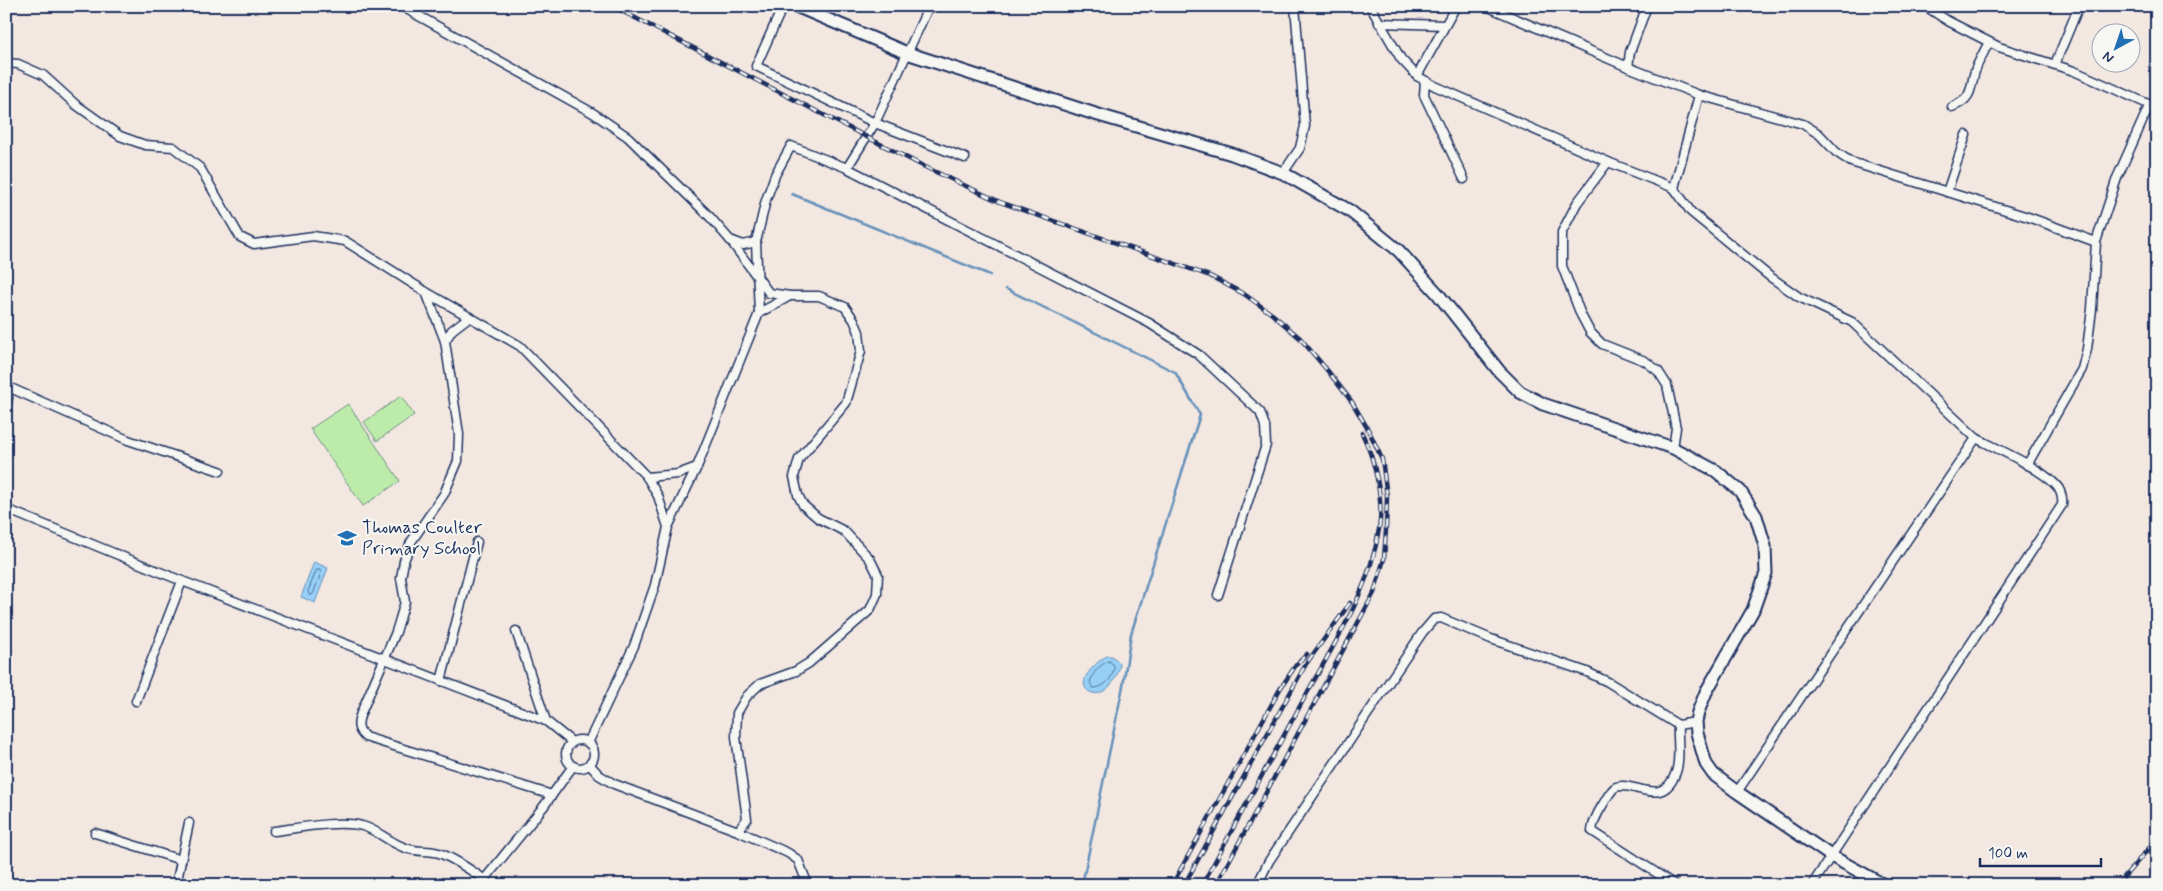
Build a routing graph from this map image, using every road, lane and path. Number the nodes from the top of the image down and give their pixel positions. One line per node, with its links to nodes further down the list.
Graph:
1 (401, 6): 33 (street)
2 (783, 6): 24 (street)
3 (796, 6): 15 (street)
4 (929, 6): 15 (street)
5 (1295, 6): 29 (street)
6 (1370, 6): 12 (street)
7 (1456, 6): 13 (street)
8 (1486, 6): 18 (street)
9 (1647, 6): 18 (street)
10 (1926, 6): 14 (street)
11 (2079, 6): 17 (street)
12 (1379, 23): 13 (street); 19 (street)
13 (1445, 25): 19 (street)
14 (1989, 42): 17 (street); 22 (street)
15 (907, 53): 24 (street); 29 (street)
16 (6, 63): 37 (street)
17 (2055, 64): 23 (street)
18 (1628, 67): 21 (street)
19 (1417, 76): 20 (street)
20 (1425, 81): 27 (street); 30 (street)
21 (1699, 95): 31 (street); 32 (street)
22 (1952, 106)
23 (2154, 106): 35 (street)
24 (875, 123): 26 (street); 28 (street)
25 (1966, 135): 32 (street)
26 (965, 158)
27 (1608, 162): 31 (street); 45 (street)
28 (847, 168): 34 (street); 54 (street)
29 (1283, 173): 45 (street)
30 (1464, 179)
31 (1674, 188): 44 (street)
32 (1946, 192): 35 (street)
33 (730, 240): 34 (street); 36 (street)
34 (756, 242): 36 (street)
35 (2096, 242): 46 (street)
36 (758, 278): 38 (street); 39 (street)
37 (426, 292): 40 (street); 41 (street)
38 (790, 296): 39 (street); 70 (street)
39 (759, 314): 47 (street)
40 (469, 317): 41 (street); 49 (street)
41 (445, 341): 56 (street)
42 (6, 386): 43 (street); 48 (street)
43 (6, 408)
44 (1976, 438): 46 (street); 66 (street)
45 (1673, 448): 60 (street)
46 (2027, 465): 72 (street)
47 (697, 467): 49 (street); 51 (street)
48 (220, 471)
49 (647, 477): 51 (street)
50 (6, 509): 53 (street)
51 (668, 527): 63 (street)
52 (477, 542): 57 (street)
53 (182, 581): 56 (street); 58 (street)
54 (1218, 595)
55 (516, 631): 59 (street)
56 (385, 658): 57 (street); 67 (street)
57 (441, 681): 59 (street)
58 (136, 702)
59 (546, 721): 62 (street)
60 (1696, 722): 61 (street); 66 (street)
61 (1678, 725): 77 (street); 78 (street)
62 (572, 742): 63 (street); 65 (street)
63 (588, 743): 64 (street)
64 (589, 764): 65 (street); 70 (street)
65 (573, 766): 67 (street)
66 (1737, 792): 72 (street)
67 (552, 795): 74 (street)
68 (189, 823): 73 (street)
69 (274, 830): 74 (street)
70 (738, 831): 76 (street)
71 (95, 833): 73 (street)
72 (1831, 856): 79 (street); 80 (street)
73 (181, 860): 75 (street)
74 (483, 883)
75 (176, 885)
76 (808, 885)
77 (1257, 885)
78 (1675, 885)
79 (1812, 885)
80 (1884, 885)

